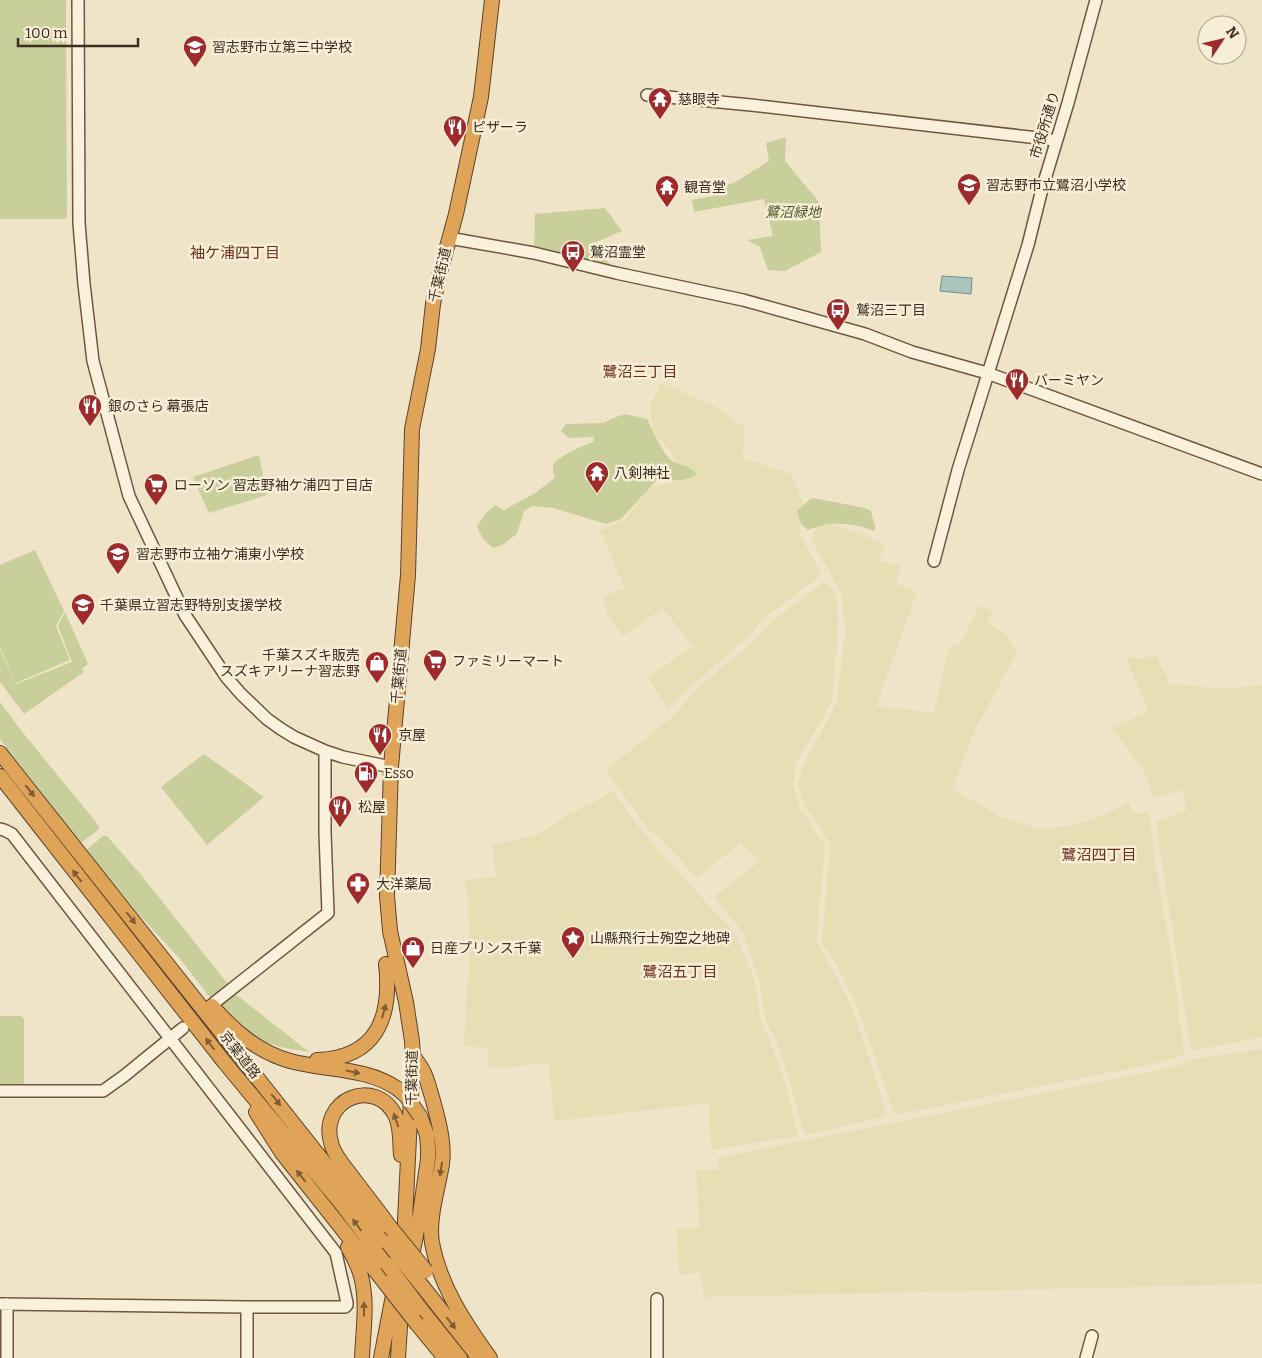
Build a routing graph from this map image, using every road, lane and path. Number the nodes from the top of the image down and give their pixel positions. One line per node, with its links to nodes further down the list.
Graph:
1 (78, 0): 10 (street)
2 (492, 0): 6 (highway, 千葉街道)
3 (1096, 0): 5 (street, 市役所通り)
4 (647, 95): 5 (street)
5 (1056, 141): 7 (street, 市役所通り)
6 (449, 238): 7 (street); 12 (highway, 千葉街道)
7 (987, 373): 8 (street); 9 (street, 市役所通り)
8 (1262, 474)
9 (934, 561)
10 (325, 751): 12 (street); 17 (street)
11 (0, 753): 15 (highway, 京葉道路, one-way to 15)
12 (391, 766): 20 (highway, 千葉街道)
13 (0, 776): 21 (highway, 京葉道路, one-way to 13)
14 (0, 829): 19 (street)
15 (144, 936): 22 (highway); 41 (highway, 京葉道路, one-way to 41, bridge)
16 (386, 964): 22 (highway, one-way to 16)
17 (214, 1004)
18 (183, 1028): 19 (street)
19 (170, 1038): 23 (street); 30 (street)
20 (413, 1056): 25 (highway, 千葉街道); 29 (highway, one-way to 29)
21 (225, 1063): 24 (highway, one-way to 21); 40 (highway, 京葉道路, one-way to 21, bridge)
22 (307, 1064): 31 (highway, one-way to 31, bridge)
23 (0, 1091)
24 (323, 1204): 35 (highway, one-way to 24); 39 (highway, bridge)
25 (405, 1220): 26 (highway, 千葉街道); 29 (highway, one-way to 29, bridge)
26 (405, 1254): 31 (highway, 千葉街道); 36 (highway)
27 (657, 1299): 43 (street)
28 (4, 1304): 30 (street); 33 (street)
29 (455, 1306): 42 (highway)
30 (248, 1307): 34 (street)
31 (400, 1318): 37 (highway, 千葉街道); 38 (highway)
32 (1092, 1336): 44 (street)
33 (7, 1358)
34 (246, 1358)
35 (362, 1358)
36 (381, 1358)
37 (398, 1358)
38 (402, 1358)
39 (445, 1358)
40 (460, 1358)
41 (479, 1358)
42 (490, 1358)
43 (658, 1358)
44 (1086, 1358)

